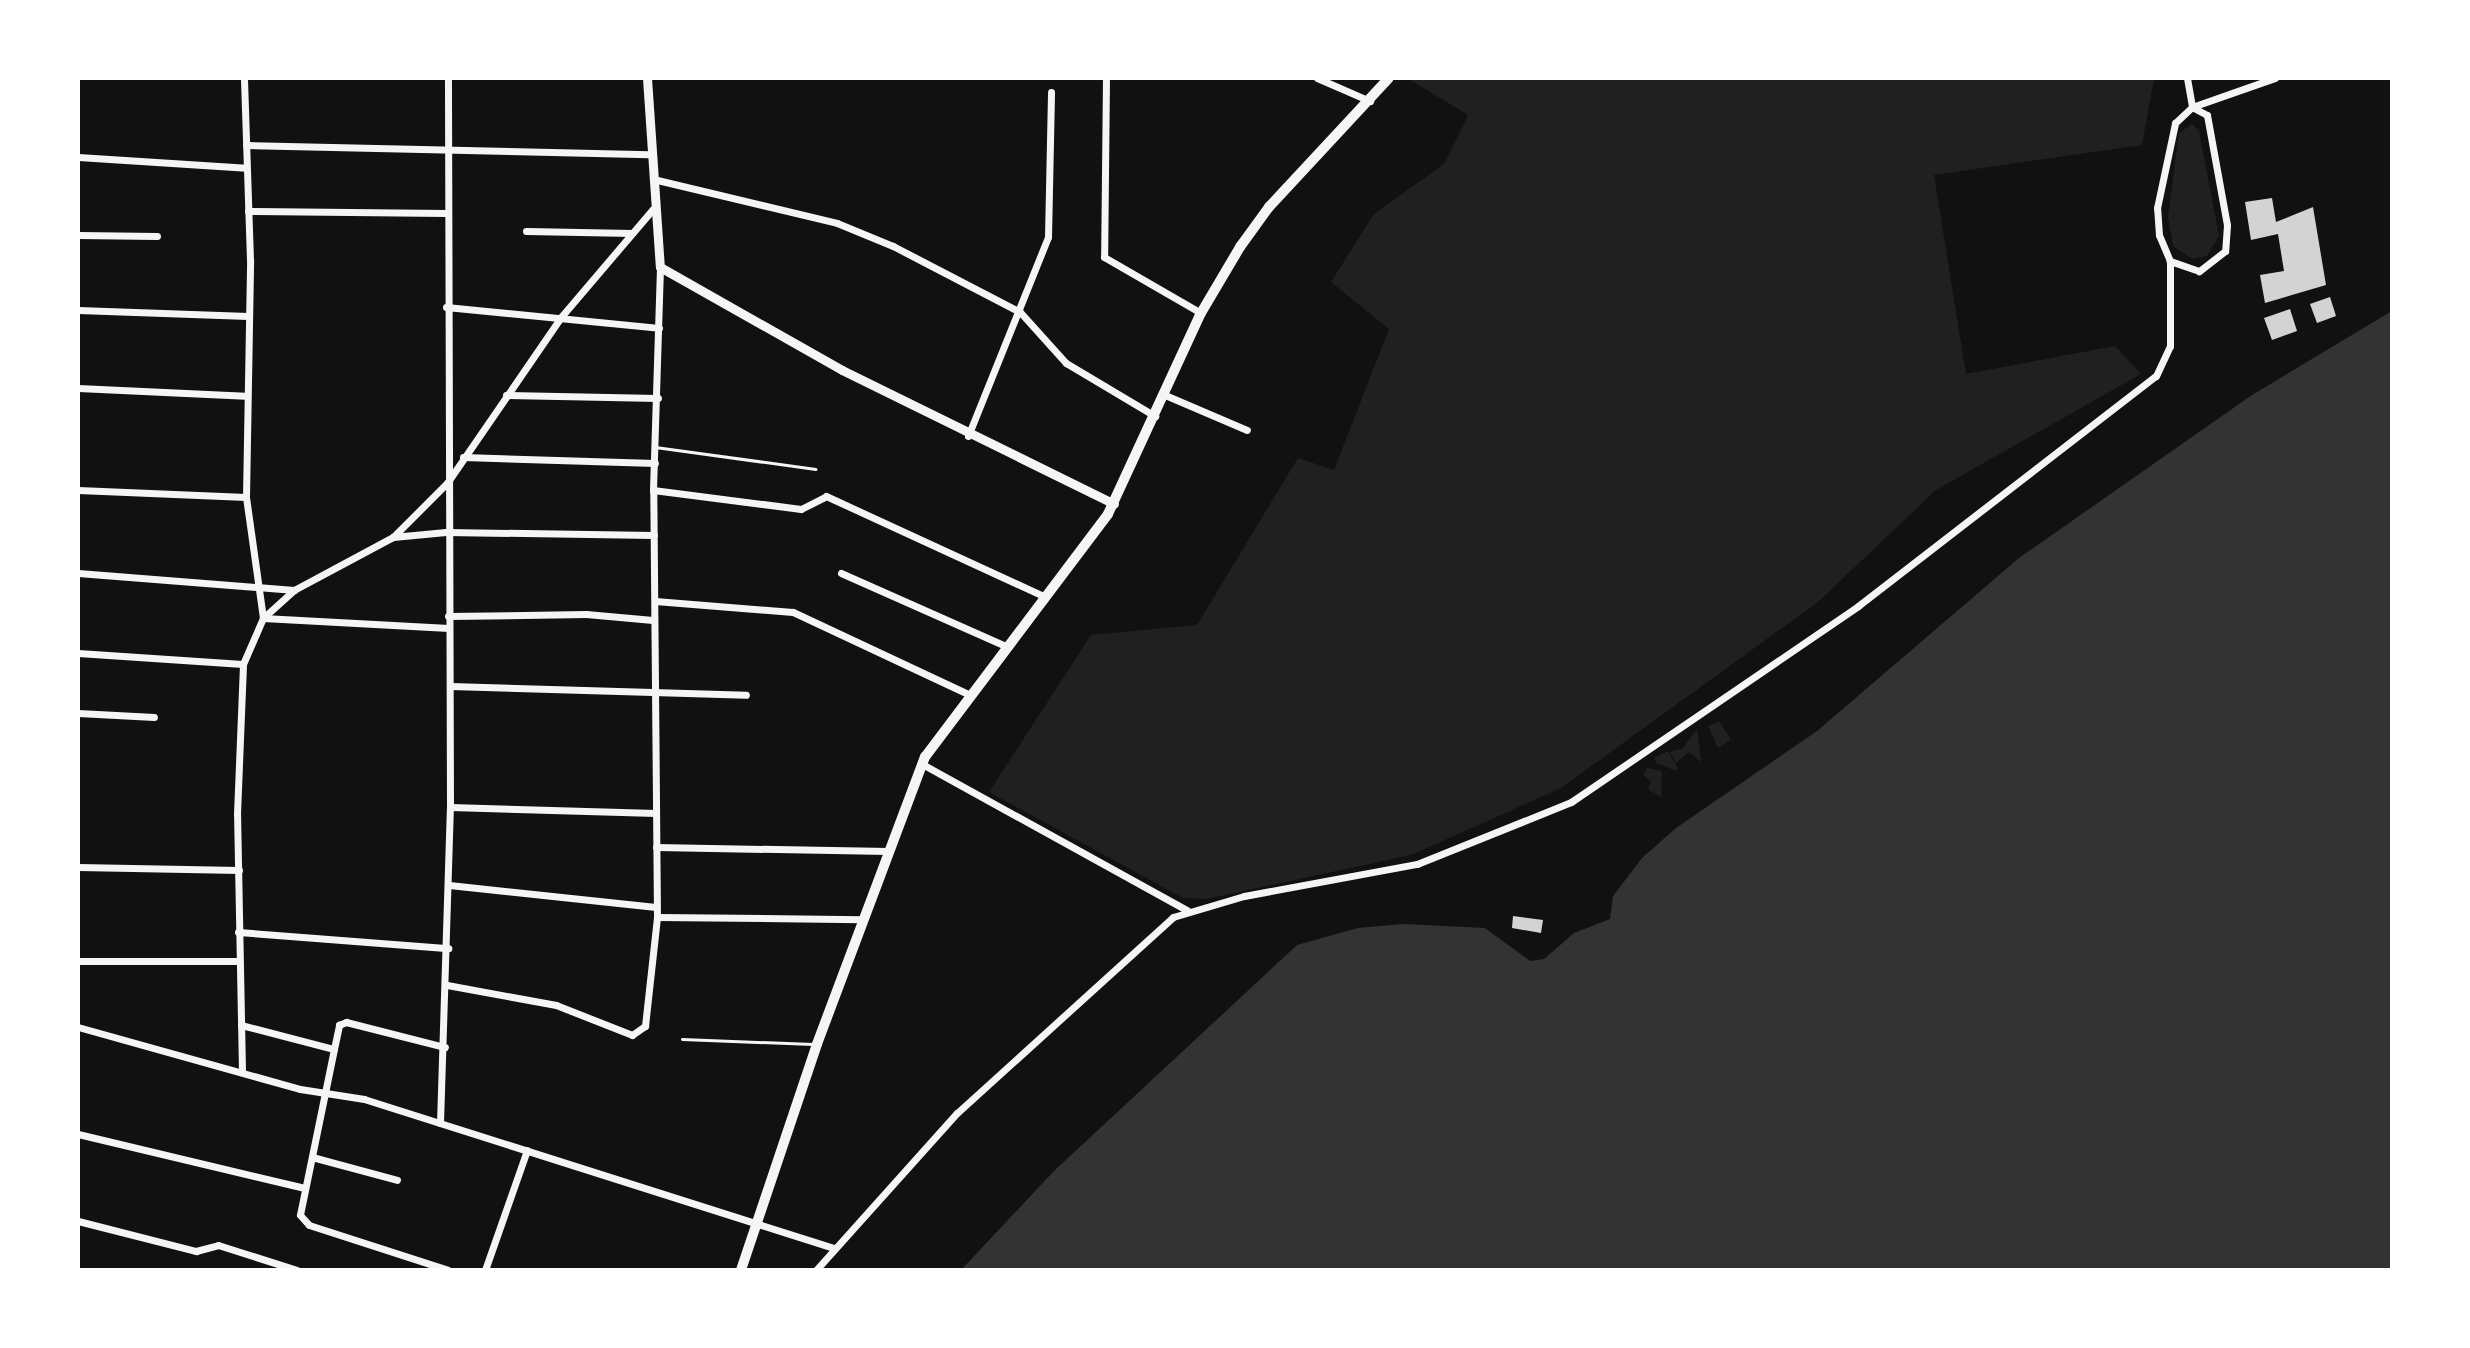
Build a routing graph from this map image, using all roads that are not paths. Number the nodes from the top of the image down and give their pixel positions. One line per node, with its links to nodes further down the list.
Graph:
1 (244, 78): 12 (street)
2 (448, 78): 13 (street)
3 (647, 78): 14 (street)
4 (1106, 78): 30 (street)
5 (1317, 78): 10 (street)
6 (1389, 78): 10 (main road)
7 (2187, 78): 11 (street)
8 (2275, 78): 11 (street)
9 (1051, 92): 29 (street)
10 (1370, 101): 30 (main road)
11 (2192, 107): 25 (street); 25 (street)
12 (246, 145): 13 (street); 16 (street)
13 (449, 150): 14 (street); 20 (street)
14 (649, 154): 17 (street)
15 (78, 157): 16 (street)
16 (246, 168): 19 (street)
17 (650, 179): 18 (street); 29 (street)
18 (653, 209): 22 (street); 26 (street)
19 (248, 211): 20 (street); 31 (street)
20 (446, 213): 27 (street)
21 (526, 231): 22 (street)
22 (632, 233): 32 (street)
23 (78, 235): 24 (street)
24 (157, 236)
25 (2170, 261): 82 (street)
26 (660, 267): 33 (street); 41 (street)
27 (446, 307): 32 (street); 46 (street)
28 (78, 310): 31 (street)
29 (1020, 312): 39 (street); 41 (street)
30 (1201, 313): 36 (main road)
31 (248, 316): 37 (street)
32 (561, 317): 33 (street); 35 (street)
33 (659, 328): 38 (street)
34 (78, 388): 37 (street)
35 (506, 395): 38 (street); 43 (street)
36 (1165, 395): 39 (main road); 40 (street)
37 (245, 396): 49 (street)
38 (658, 398): 42 (street)
39 (1155, 416): 50 (main road)
40 (1247, 430)
41 (968, 436): 50 (street)
42 (655, 447): 44 (street); 45 (lane)
43 (463, 457): 44 (street); 46 (street)
44 (655, 463): 48 (street)
45 (815, 469)
46 (447, 483): 51 (street); 53 (street)
47 (78, 490): 49 (street)
48 (653, 490): 52 (street); 58 (street)
49 (246, 497): 56 (street)
50 (1114, 504): 58 (main road)
51 (446, 532): 52 (street); 53 (street); 60 (street)
52 (654, 535): 59 (street)
53 (393, 537): 57 (street)
54 (78, 573): 56 (street)
55 (841, 573): 64 (street)
56 (257, 583): 57 (street); 61 (street)
57 (294, 590): 61 (street)
58 (1046, 597): 64 (main road)
59 (655, 601): 62 (street); 70 (street)
60 (448, 616): 62 (street); 63 (street)
61 (263, 618): 63 (street); 66 (street)
62 (653, 620): 68 (street)
63 (449, 628): 67 (street)
64 (1006, 646): 70 (main road)
65 (78, 653): 66 (street)
66 (243, 664): 79 (street)
67 (450, 686): 68 (street); 74 (street)
68 (655, 692): 69 (street); 75 (street)
69 (746, 695)
70 (970, 695): 73 (main road)
71 (78, 713): 72 (street)
72 (154, 717)
73 (922, 764): 77 (main road); 82 (street)
74 (450, 807): 75 (street); 80 (street)
75 (656, 813): 76 (street)
76 (656, 847): 77 (street); 81 (street)
77 (888, 851): 84 (main road)
78 (78, 867): 79 (street)
79 (239, 870): 85 (street)
80 (449, 885): 81 (street); 86 (street)
81 (656, 907): 83 (street)
82 (1187, 910): 106 (street)
83 (657, 917): 84 (street); 89 (street)
84 (862, 919): 93 (main road)
85 (238, 932): 86 (street); 88 (street)
86 (448, 948): 89 (street)
87 (78, 961): 88 (street)
88 (238, 961): 90 (street)
89 (447, 985): 94 (street)
90 (241, 1025): 95 (street); 96 (street)
91 (78, 1027): 96 (street)
92 (682, 1039): 93 (lane)
93 (817, 1044): 105 (main road)
94 (445, 1047): 95 (street); 98 (street)
95 (334, 1049): 97 (street)
96 (242, 1071): 97 (street)
97 (326, 1093): 98 (street); 101 (street)
98 (440, 1123): 100 (street)
99 (78, 1134): 103 (street)
100 (527, 1150): 105 (street); 109 (street)
101 (312, 1157): 102 (street); 103 (street)
102 (397, 1180)
103 (304, 1188): 108 (street)
104 (78, 1221): 107 (street)
105 (754, 1221): 106 (street); 110 (main road)
106 (835, 1248): 111 (street)
107 (297, 1270)
108 (448, 1270)
109 (485, 1270)
110 (741, 1270)
111 (816, 1270)

